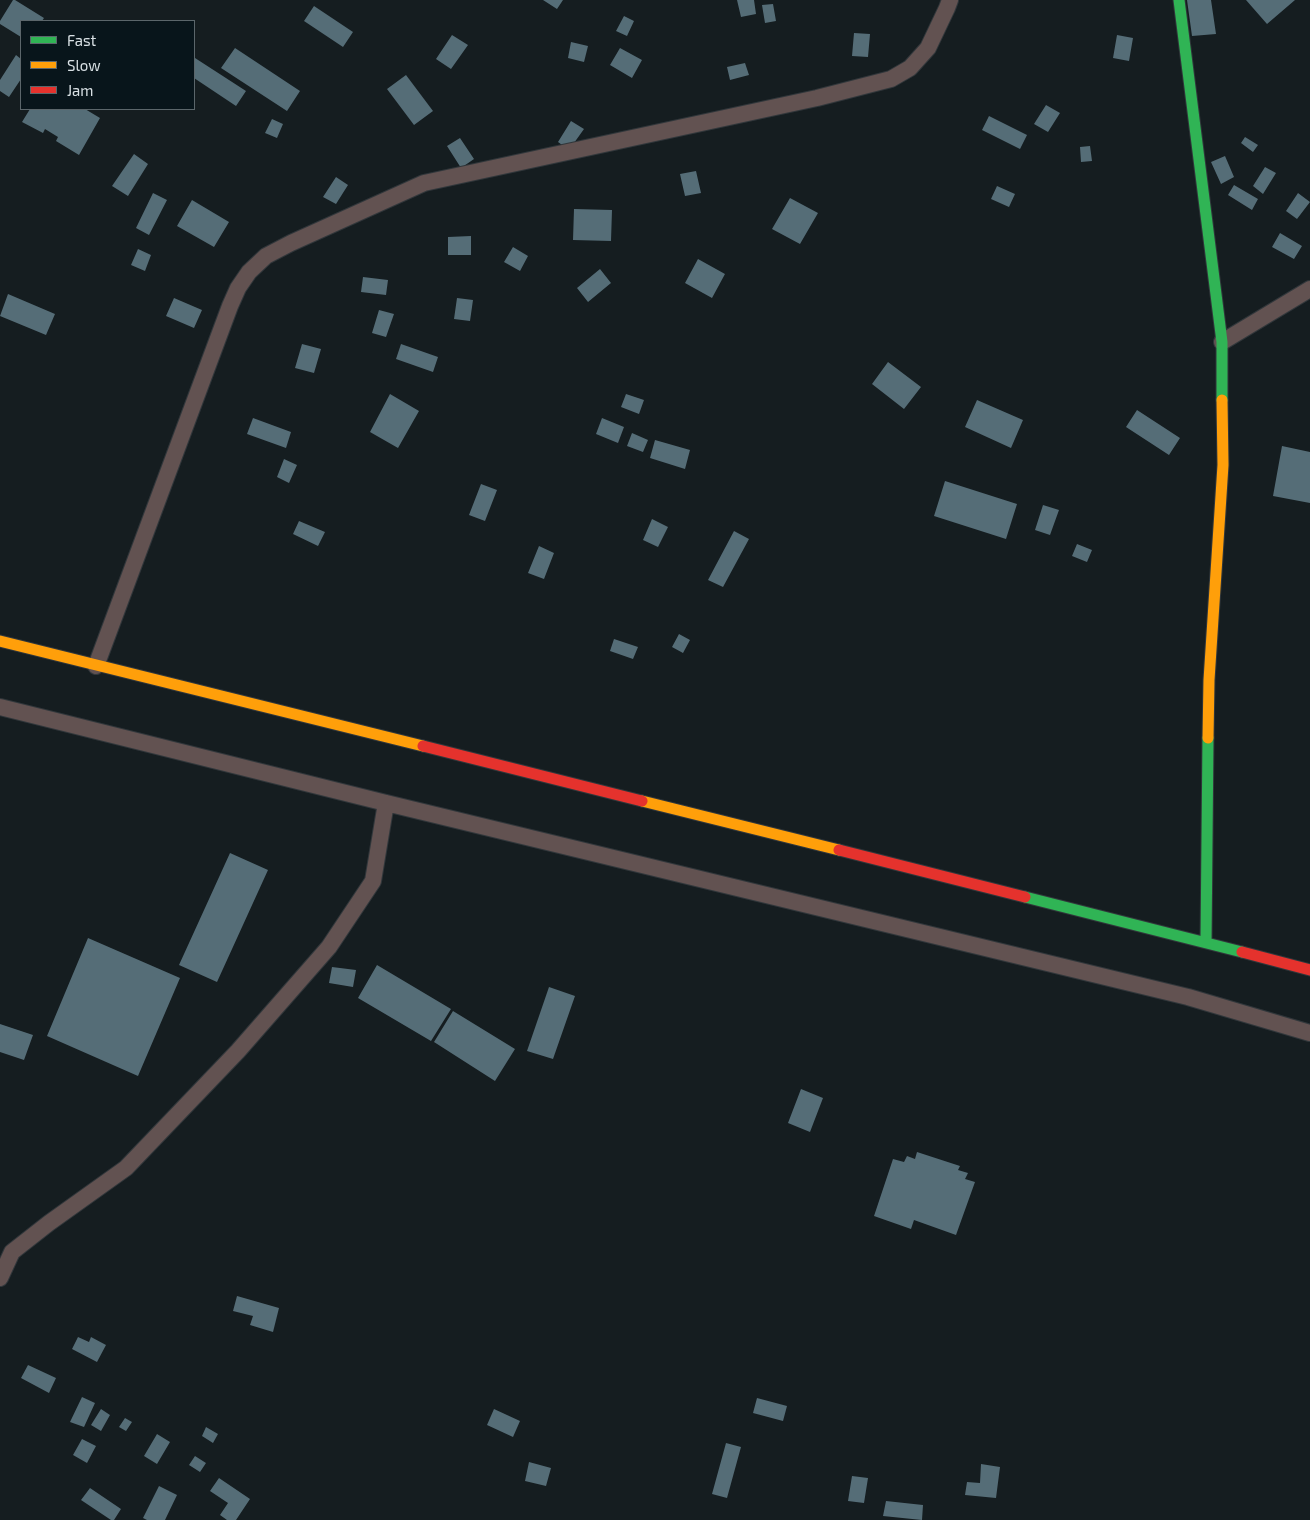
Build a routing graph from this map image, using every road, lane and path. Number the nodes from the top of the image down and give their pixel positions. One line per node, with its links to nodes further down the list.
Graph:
1 (950, 0): 6 (lane)
2 (1179, 0): 4 (main road)
3 (1310, 289): 4 (lane)
4 (1222, 342): 9 (main road)
5 (0, 641): 6 (main road)
6 (96, 666): 9 (main road)
7 (0, 707): 8 (lane)
8 (386, 803): 11 (lane); 12 (lane)
9 (1206, 942): 10 (main road)
10 (1310, 970)
11 (1310, 1033)
12 (0, 1278)

